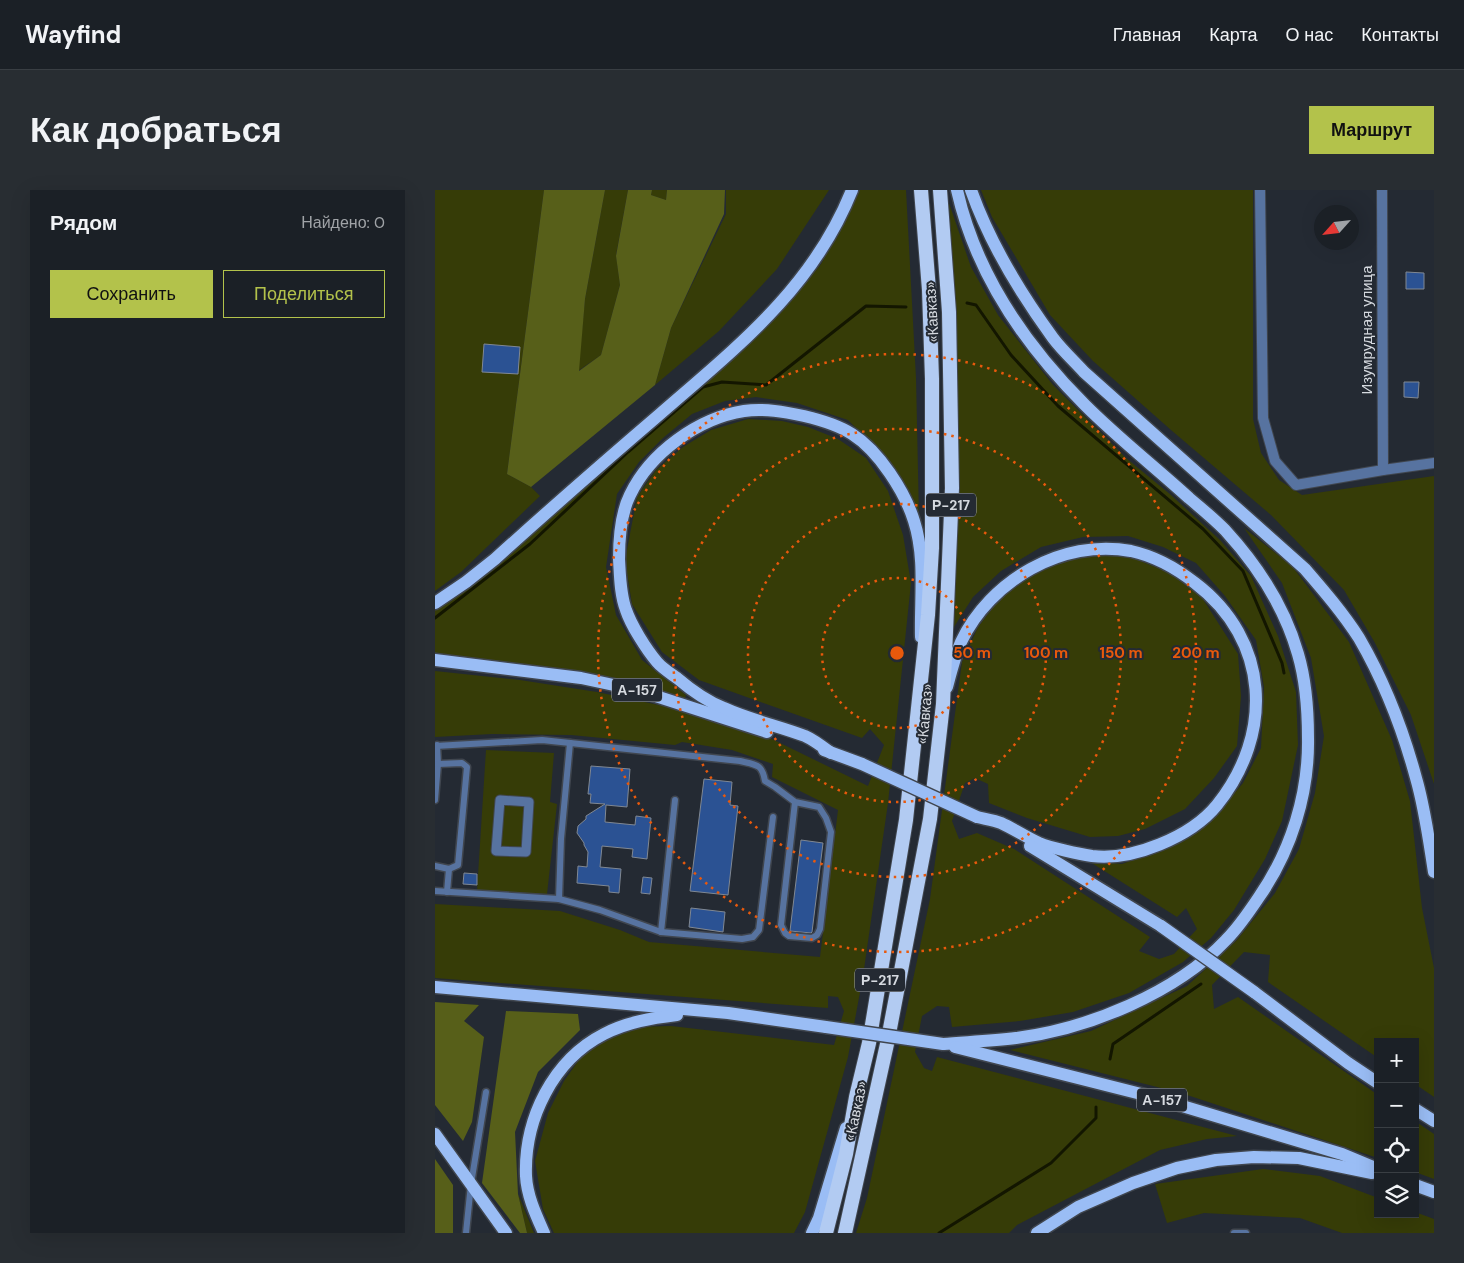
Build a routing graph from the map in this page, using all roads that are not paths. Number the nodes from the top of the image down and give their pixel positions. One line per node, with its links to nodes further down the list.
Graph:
1 (852, 190): 10 (main road)
2 (921, 190): 12 (highway, «Кавказ» / Р-217)
3 (940, 190): 13 (highway, «Кавказ» / Р-217)
4 (957, 190): 33 (main road)
5 (971, 190): 26 (main road)
6 (1260, 190): 9 (street)
7 (1382, 190): 9 (street, Изумрудная улица)
8 (1434, 463): 9 (street)
9 (1383, 470)
10 (435, 603)
11 (435, 660): 16 (main road, А-157)
12 (922, 663): 16 (main road); 36 (highway, «Кавказ» / Р-217)
13 (943, 704): 22 (main road); 50 (highway, «Кавказ» / Р-217)
14 (570, 743): 15 (lane); 20 (lane); 29 (lane)
15 (436, 746): 17 (lane)
16 (831, 753): 22 (main road, А-157, bridge)
17 (439, 764): 18 (lane); 25 (lane)
18 (435, 800)
19 (675, 800): 30 (lane)
20 (795, 802): 20 (lane)
21 (773, 817): 30 (lane)
22 (977, 817): 34 (main road, А-157, bridge)
23 (526, 852): 23 (street)
24 (435, 866): 25 (lane)
25 (449, 869): 28 (lane)
26 (1434, 872)
27 (435, 891): 28 (lane)
28 (447, 892): 29 (lane)
29 (559, 899): 30 (lane)
30 (661, 932)
31 (435, 987): 32 (main road, А-157)
32 (698, 1011): 33 (main road, А-157, bridge); 47 (main road)
33 (943, 1044): 40 (main road, А-157)
34 (1374, 1080)
35 (486, 1092): 42 (lane)
36 (856, 1097): 48 (main road); 49 (highway, «Кавказ» / Р-217)
37 (1419, 1111): 38 (main road)
38 (1434, 1121)
39 (435, 1134): 42 (main road)
40 (1374, 1167)
41 (1374, 1173): 51 (main road)
42 (471, 1184): 45 (lane); 46 (main road)
43 (1419, 1186): 44 (main road)
44 (1434, 1192)
45 (466, 1233)
46 (506, 1233)
47 (544, 1233)
48 (812, 1233)
49 (826, 1233)
50 (845, 1233)
51 (1037, 1233)
52 (1234, 1233): 53 (lane)
53 (1247, 1233)

